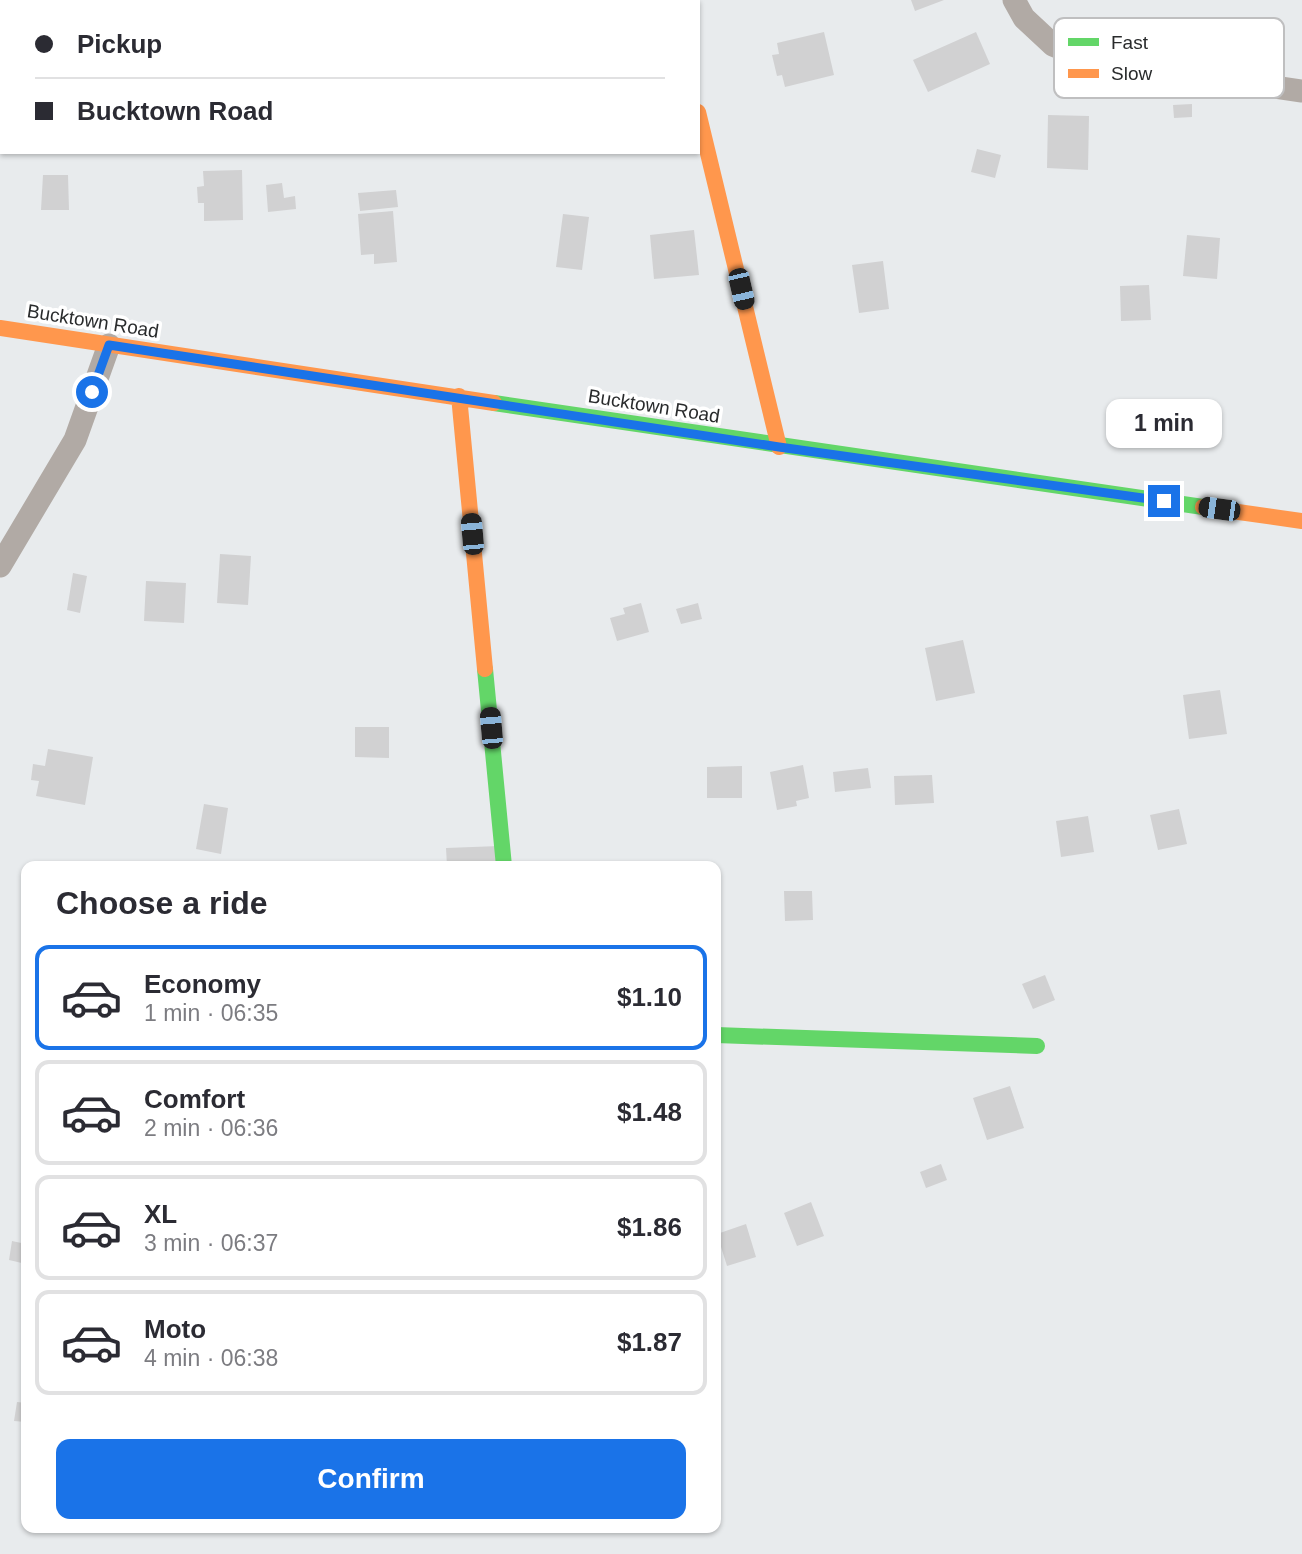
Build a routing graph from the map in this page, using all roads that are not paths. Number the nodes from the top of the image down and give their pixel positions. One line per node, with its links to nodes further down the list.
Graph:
1 (1014, 0): 2 (street)
2 (1054, 45)
3 (1284, 88): 4 (street)
4 (1302, 91)
5 (700, 120): 9 (street)
6 (0, 328): 7 (street, Bucktown Road)
7 (109, 345): 8 (street, Bucktown Road); 11 (street)
8 (459, 396): 9 (street, Bucktown Road); 12 (street)
9 (779, 447): 10 (street, Bucktown Road)
10 (1302, 520)
11 (0, 566)
12 (504, 861)
13 (721, 1035): 14 (street)
14 (1037, 1046)

